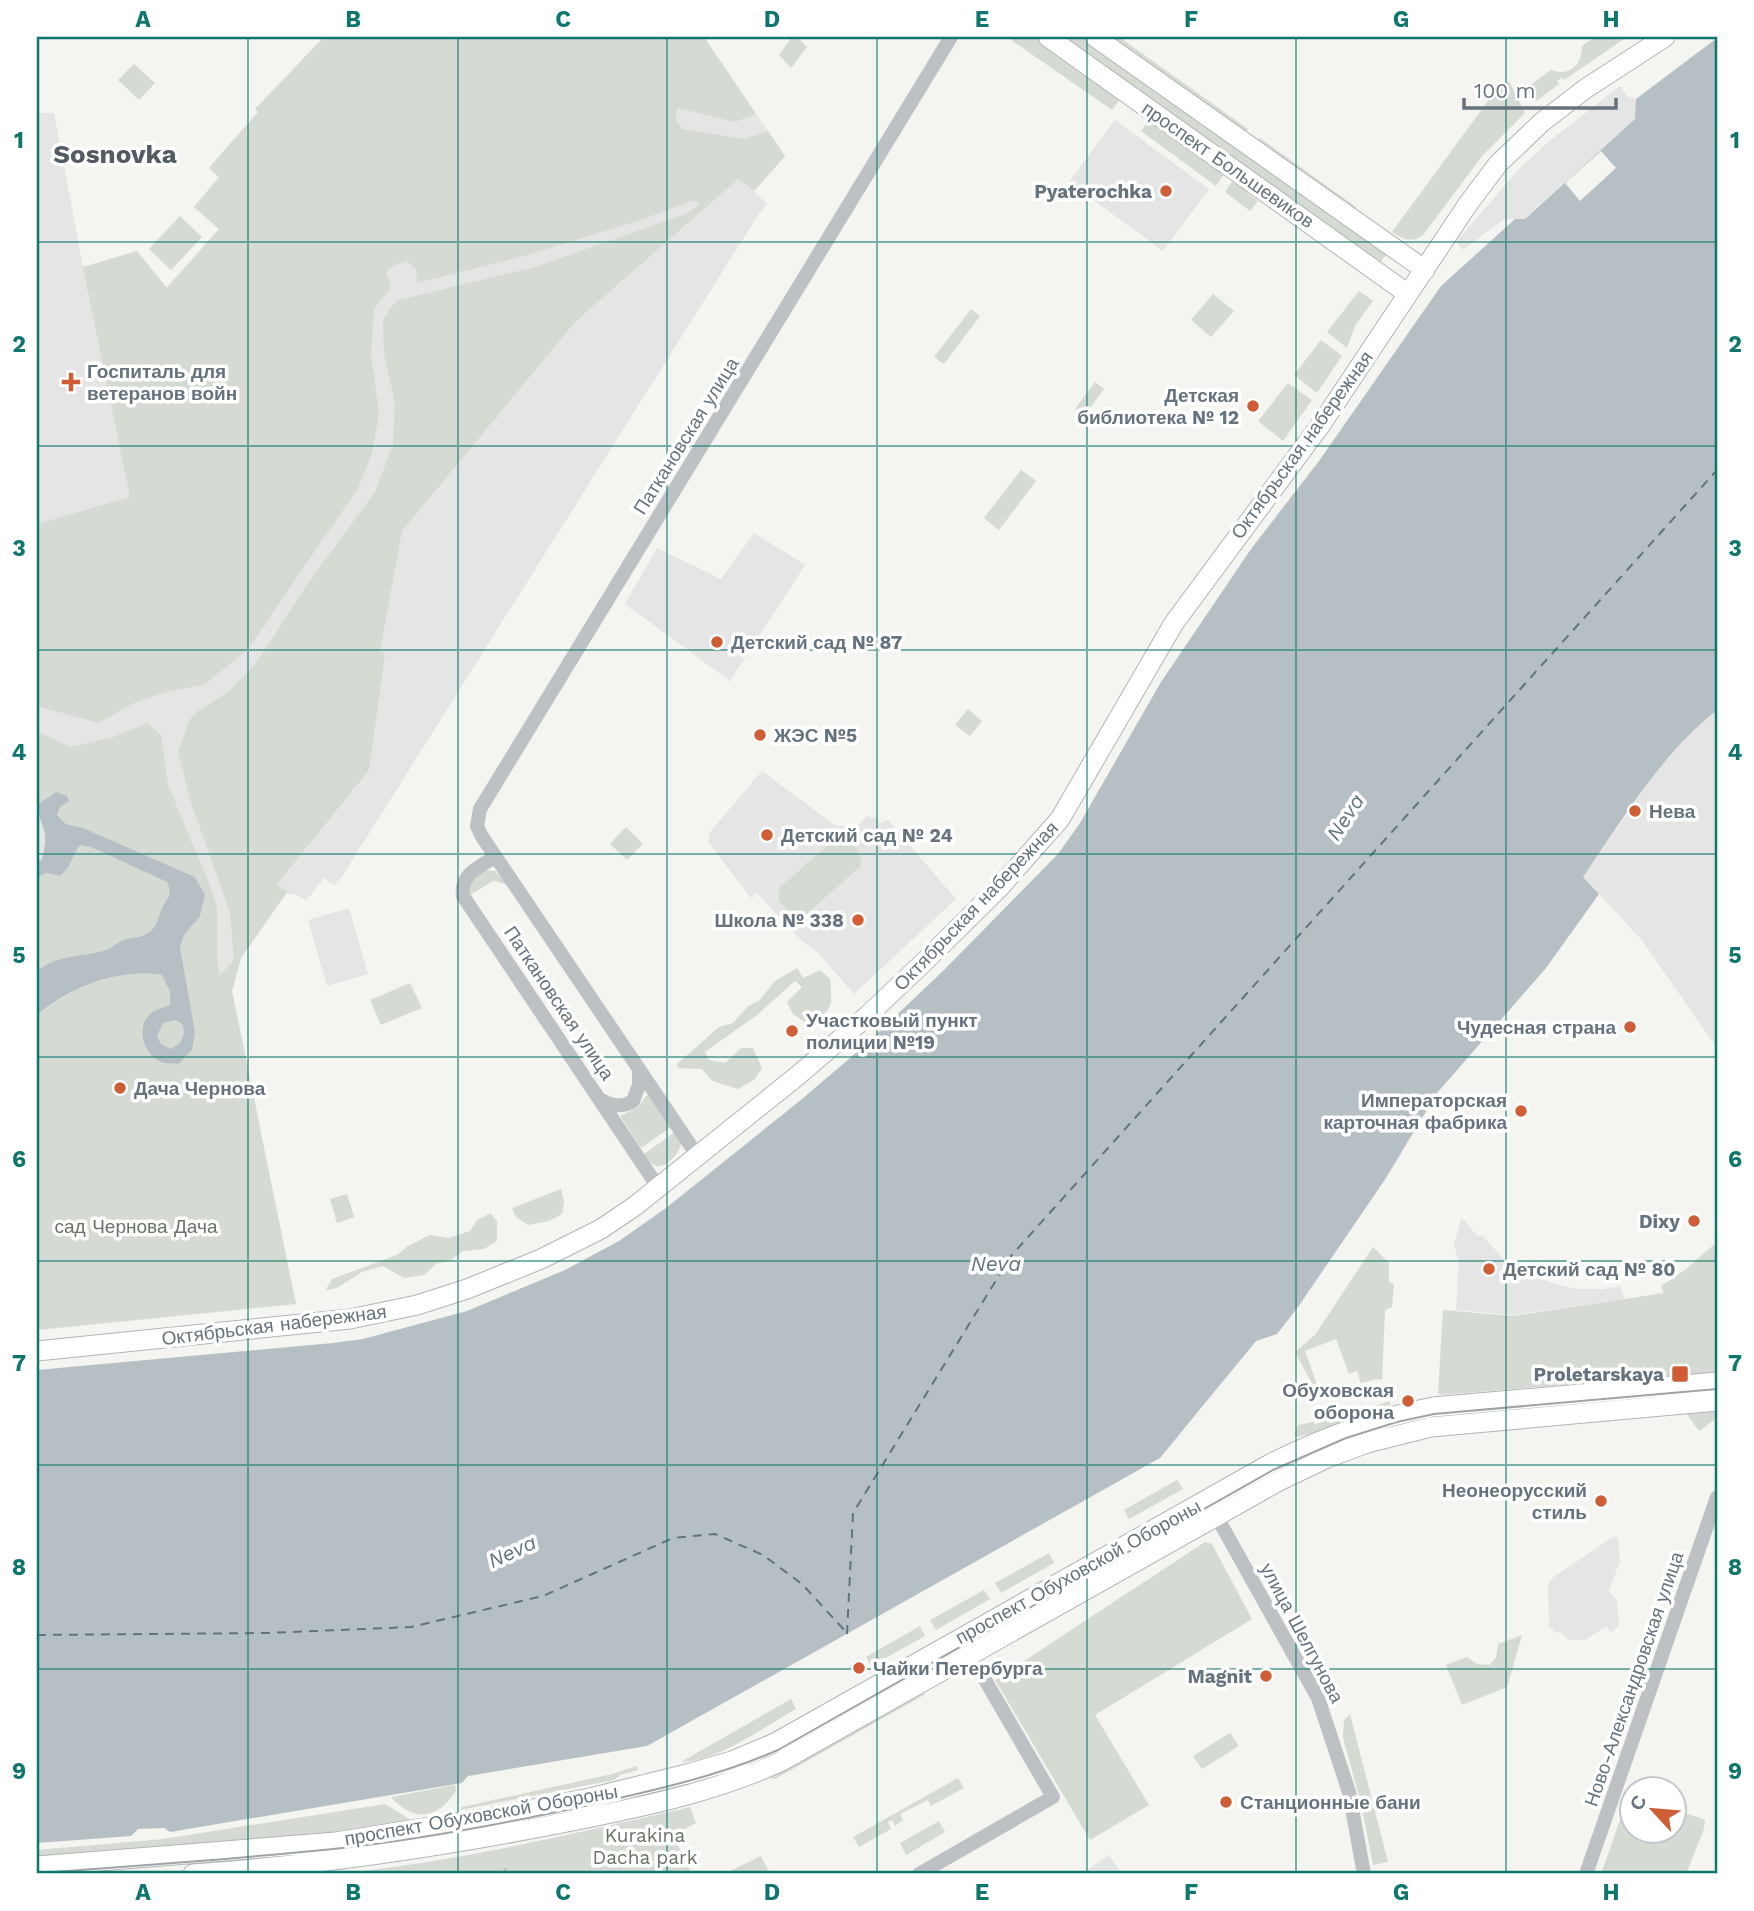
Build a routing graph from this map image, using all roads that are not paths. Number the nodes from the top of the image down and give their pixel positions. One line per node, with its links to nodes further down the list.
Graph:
1 (951, 37): 8 (street, Паткановская улица)
2 (1048, 37): 7 (main road, проспект Большевиков)
3 (1095, 37): 6 (main road, проспект Большевиков)
4 (1644, 37): 6 (main road, Октябрьская набережная)
5 (1665, 37): 6 (main road, Октябрьская набережная)
6 (1420, 267): 7 (main road, Октябрьская набережная)
7 (1404, 291): 11 (main road, Октябрьская набережная)
8 (495, 857): 9 (street, Паткановская улица); 10 (street, Паткановская улица)
9 (639, 1069): 10 (street); 11 (street, Паткановская улица)
10 (601, 1100): 12 (street, Паткановская улица)
11 (694, 1151): 12 (main road, Октябрьская набережная); 14 (main road, Октябрьская набережная)
12 (652, 1178): 13 (main road, Октябрьская набережная)
13 (37, 1339)
14 (37, 1352)
15 (1717, 1382): 18 (main road, проспект Обуховской Обороны)
16 (1717, 1401): 18 (main road, проспект Обуховской Обороны)
17 (1717, 1497): 24 (street, Ново-Александровская улица)
18 (1212, 1508): 19 (main road, проспект Обуховской Обороны); 23 (street, улица Шелгунова)
19 (966, 1647): 20 (main road, проспект Обуховской Обороны); 21 (main road, проспект Обуховской Обороны); 22 (street)
20 (37, 1866)
21 (193, 1874)
22 (919, 1874)
23 (1364, 1874)
24 (1586, 1874)

